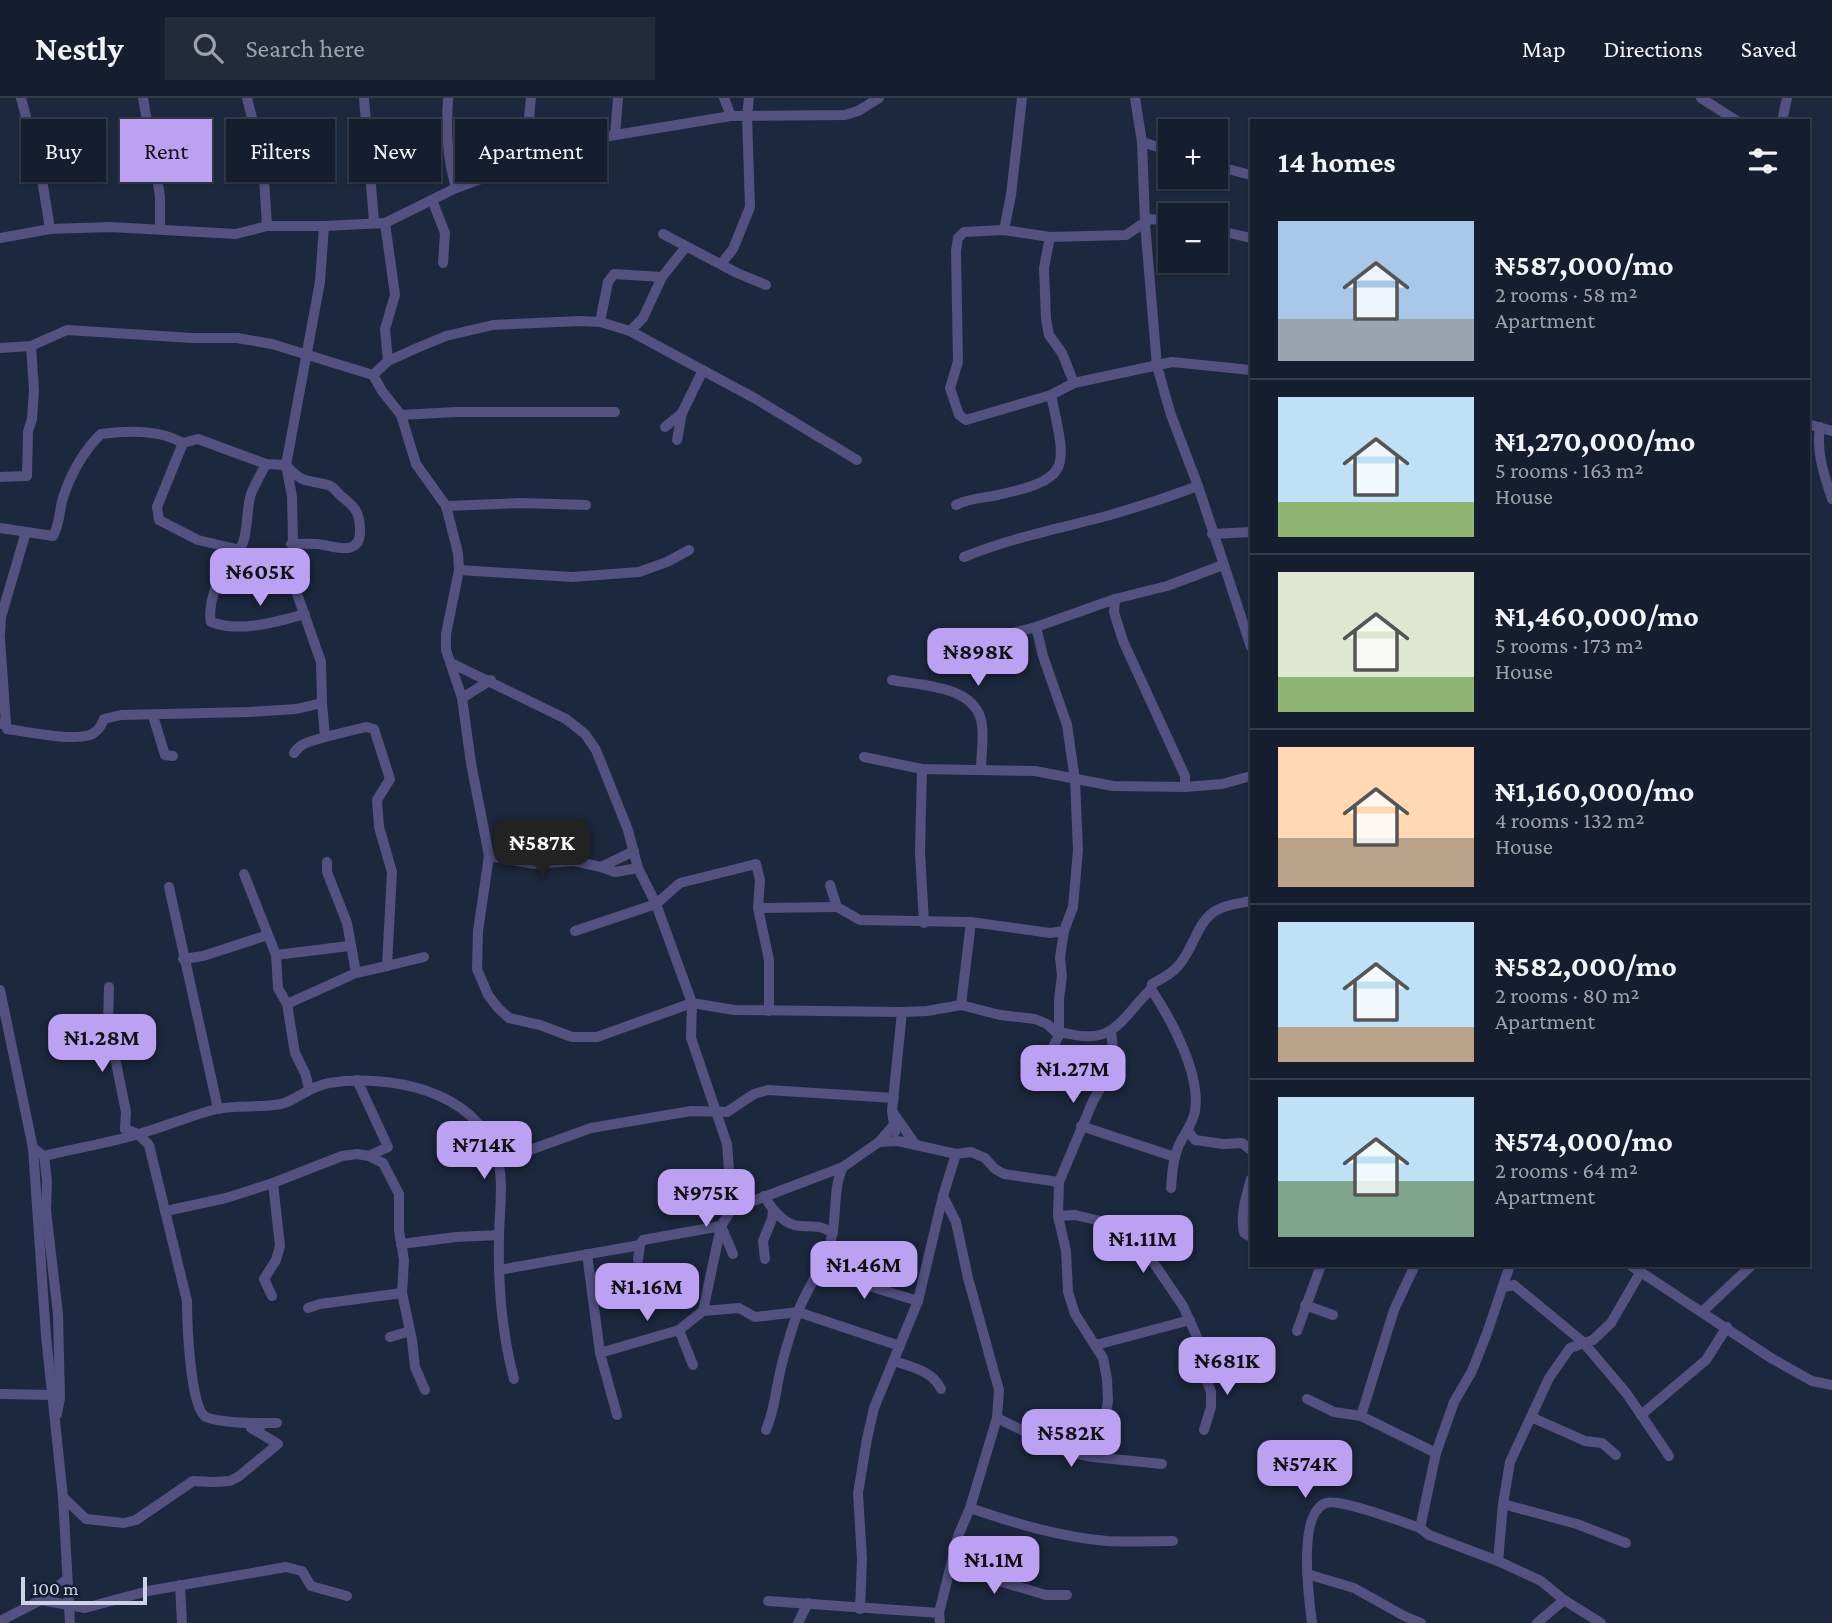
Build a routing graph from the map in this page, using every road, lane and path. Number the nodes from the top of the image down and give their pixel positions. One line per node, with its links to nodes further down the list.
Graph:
1 (21, 98): 34 (street)
2 (143, 98): 35 (street)
3 (247, 98): 32 (street)
4 (364, 98): 30 (street)
5 (449, 98): 27 (street)
6 (531, 98): 17 (street)
7 (618, 98): 20 (street)
8 (724, 98): 15 (street)
9 (749, 98): 16 (street)
10 (879, 98): 16 (street)
11 (1022, 98): 36 (street)
12 (1135, 98): 22 (street)
13 (1700, 98): 18 (street)
14 (1787, 98): 19 (street)
15 (731, 116): 16 (street); 20 (street)
16 (747, 116): 44 (street)
17 (529, 119)
18 (1734, 119)
19 (1782, 119)
20 (615, 135): 21 (street)
21 (607, 136)
22 (1142, 142): 23 (street); 31 (street)
23 (1158, 147)
24 (1228, 169): 25 (street)
25 (1250, 175)
26 (473, 182): 27 (street)
27 (456, 188): 28 (street)
28 (432, 200): 30 (street); 43 (street)
29 (1158, 220): 31 (street)
30 (379, 223): 33 (street); 52 (street)
31 (1145, 223): 39 (street); 53 (street)
32 (267, 226): 33 (street); 35 (street)
33 (324, 226): 51 (street)
34 (50, 229): 35 (street); 40 (street)
35 (160, 229)
36 (1004, 230): 39 (street); 58 (street)
37 (1228, 233): 41 (street)
38 (663, 234): 42 (street)
39 (1050, 237): 57 (street)
40 (0, 238)
41 (1250, 238)
42 (685, 247): 44 (street); 45 (street)
43 (443, 263)
44 (720, 264): 46 (street)
45 (662, 277): 47 (street); 48 (street)
46 (765, 285)
47 (600, 322): 48 (street); 52 (street)
48 (630, 331): 54 (street)
49 (31, 346): 50 (street); 51 (street); 71 (street)
50 (0, 348)
51 (308, 355): 56 (street); 70 (street)
52 (388, 361): 56 (street)
53 (1157, 366): 55 (street); 57 (street); 72 (street)
54 (703, 370): 60 (street); 68 (street)
55 (1250, 370)
56 (373, 375): 61 (street)
57 (1074, 383): 58 (street)
58 (1051, 395): 75 (street)
59 (615, 412): 61 (street)
60 (682, 413): 63 (street); 66 (street)
61 (401, 415): 76 (street)
62 (1810, 424): 64 (street)
63 (665, 427)
64 (1820, 427): 65 (street); 73 (street)
65 (1832, 431)
66 (677, 440)
67 (183, 443): 69 (street); 79 (street); 82 (street)
68 (857, 460)
69 (266, 464): 70 (street); 82 (street)
70 (286, 465): 81 (street); 81 (street)
71 (0, 477)
72 (1198, 486): 80 (street); 84 (street)
73 (1832, 499)
74 (586, 505): 76 (street)
75 (956, 505)
76 (446, 506): 86 (street)
77 (0, 528): 79 (street)
78 (1250, 532): 80 (street)
79 (26, 533): 90 (street)
80 (1212, 534): 85 (street)
81 (291, 544): 88 (street)
82 (240, 550): 88 (street)
83 (689, 550): 86 (street)
84 (964, 557)
85 (1223, 565): 87 (street); 91 (street)
86 (459, 570): 93 (street)
87 (1115, 599): 89 (street); 108 (street)
88 (305, 614): 97 (street)
89 (1036, 627): 92 (street); 107 (street)
90 (0, 637): 99 (street)
91 (1250, 644)
92 (934, 648)
93 (451, 663): 94 (street); 96 (street)
94 (491, 680): 96 (street); 109 (street)
95 (892, 680): 105 (street)
96 (462, 698): 110 (street)
97 (321, 703): 98 (street); 100 (street)
98 (153, 716): 99 (street); 102 (street)
99 (3, 724)
100 (325, 737): 101 (street); 130 (street)
101 (294, 754)
102 (173, 755)
103 (864, 757): 104 (street)
104 (922, 769): 105 (street); 122 (street)
105 (981, 769): 107 (street)
106 (1250, 776): 108 (street)
107 (1075, 780): 108 (street); 123 (street)
108 (1185, 787)
109 (634, 851): 112 (street); 113 (street)
110 (489, 856): 112 (street); 135 (street)
111 (327, 862): 126 (street)
112 (601, 867): 113 (street)
113 (638, 868): 118 (street)
114 (244, 874): 125 (street)
115 (830, 885): 119 (street)
116 (169, 887): 129 (street)
117 (1250, 901): 133 (street)
118 (656, 904): 120 (street); 124 (street); 135 (street)
119 (837, 907): 120 (street); 122 (street)
120 (758, 908): 138 (street)
121 (971, 922): 122 (street); 123 (street); 137 (street)
122 (924, 923)
123 (1064, 930): 141 (street)
124 (575, 931)
125 (268, 935): 127 (street); 129 (street)
126 (349, 946): 127 (street); 131 (street)
127 (276, 955): 136 (street)
128 (424, 957): 130 (street)
129 (183, 959): 146 (street)
130 (387, 966): 131 (street)
131 (356, 973): 136 (street)
132 (108, 987): 152 (street)
133 (1151, 989): 140 (street); 151 (street)
134 (0, 990): 156 (street)
135 (692, 1003): 138 (street); 148 (street)
136 (287, 1004): 144 (street)
137 (961, 1005): 139 (street); 141 (street)
138 (769, 1011): 139 (street)
139 (902, 1013): 145 (street)
140 (1111, 1032): 141 (street); 149 (street)
141 (1059, 1035): 142 (street)
142 (1039, 1076)
143 (358, 1080): 144 (street); 158 (street); 161 (street)
144 (309, 1088): 146 (street)
145 (894, 1098): 147 (street); 148 (street)
146 (218, 1109): 152 (street)
147 (892, 1111): 150 (street); 155 (street)
148 (717, 1112): 158 (street); 170 (street)
149 (1081, 1126): 162 (street); 164 (street)
150 (892, 1127): 153 (street); 154 (street)
151 (1188, 1131): 157 (street); 162 (street)
152 (138, 1134): 160 (street); 172 (street)
153 (898, 1141): 154 (street); 155 (street)
154 (879, 1142): 163 (street)
155 (915, 1144): 159 (street)
156 (33, 1148): 160 (street); 219 (street)
157 (1250, 1149)
158 (496, 1154): 176 (street)
159 (956, 1154): 164 (street); 169 (street)
160 (44, 1156): 226 (street)
161 (369, 1156): 165 (street); 178 (street)
162 (1175, 1157): 167 (street)
163 (831, 1178): 168 (street); 175 (street)
164 (1059, 1182): 173 (street)
165 (273, 1183): 172 (street); 194 (street)
166 (1250, 1184): 177 (street)
167 (1171, 1188)
168 (764, 1196): 170 (street); 171 (street)
169 (943, 1196): 195 (street); 225 (street)
170 (732, 1209): 174 (street)
171 (772, 1210): 175 (street); 182 (street)
172 (166, 1211): 234 (street)
173 (1058, 1216): 202 (street); 209 (street)
174 (721, 1226): 179 (street); 181 (street); 198 (street)
175 (833, 1233): 184 (street)
176 (499, 1235): 178 (street); 190 (street)
177 (1250, 1236)
178 (401, 1244): 193 (street)
179 (640, 1245): 180 (street); 183 (street)
180 (587, 1254): 190 (street); 211 (street)
181 (733, 1254)
182 (765, 1259)
183 (638, 1260)
184 (824, 1263): 195 (street); 199 (street)
185 (1317, 1267): 196 (street)
186 (1414, 1267): 223 (street)
187 (1509, 1267): 192 (street)
188 (1632, 1267): 191 (street)
189 (1750, 1267): 200 (street)
190 (499, 1270): 214 (street)
191 (1640, 1273): 200 (street); 208 (street)
192 (1504, 1287): 208 (street); 229 (street)
193 (402, 1293): 197 (street); 205 (street)
194 (272, 1296)
195 (918, 1301): 210 (street)
196 (1306, 1305): 201 (street); 206 (street)
197 (308, 1308)
198 (703, 1311): 199 (street); 204 (street)
199 (797, 1312): 210 (street); 227 (street)
200 (1702, 1312): 203 (street)
201 (1333, 1315)
202 (1190, 1320): 209 (street); 228 (street)
203 (1727, 1327): 215 (street); 222 (street)
204 (679, 1330): 211 (street); 213 (street)
205 (410, 1331): 207 (street); 217 (street)
206 (1297, 1331)
207 (390, 1337)
208 (1583, 1342): 222 (street); 224 (street)
209 (1096, 1345): 232 (street)
210 (900, 1346): 212 (street)
211 (600, 1353): 221 (street)
212 (894, 1361): 216 (street); 252 (street)
213 (693, 1365)
214 (514, 1379)
215 (1832, 1385)
216 (941, 1389)
217 (425, 1390)
218 (0, 1394): 219 (street)
219 (52, 1395): 226 (street)
220 (1307, 1399): 223 (street)
221 (617, 1415)
222 (1641, 1415): 231 (street)
223 (1361, 1416): 229 (street)
224 (1531, 1417): 230 (street); 235 (street)
225 (997, 1418): 232 (street); 236 (street)
226 (56, 1420): 234 (street)
227 (766, 1430)
228 (1204, 1430)
229 (1436, 1453): 237 (street)
230 (1616, 1455)
231 (1669, 1456)
232 (1093, 1457): 233 (street)
233 (1162, 1464)
234 (63, 1497): 243 (street)
235 (1503, 1504): 239 (street); 240 (street)
236 (970, 1508): 238 (street); 241 (street)
237 (1420, 1528): 240 (street); 242 (street)
238 (1173, 1541)
239 (1626, 1544)
240 (1499, 1561): 247 (street)
241 (952, 1567): 245 (street); 253 (street)
242 (1307, 1574): 258 (street); 259 (street)
243 (66, 1580): 248 (street); 251 (street)
244 (180, 1585): 246 (street); 251 (street); 256 (street)
245 (1067, 1595)
246 (347, 1596)
247 (1564, 1600): 260 (street); 261 (street)
248 (41, 1601): 251 (street); 254 (street)
249 (768, 1601): 250 (street)
250 (808, 1603): 252 (street); 257 (street)
251 (69, 1607): 255 (street)
252 (860, 1609): 253 (street)
253 (940, 1618)
254 (0, 1621)
255 (70, 1623)
256 (182, 1623)
257 (798, 1623)
258 (1312, 1623)
259 (1421, 1623)
260 (1537, 1623)
261 (1601, 1623)

